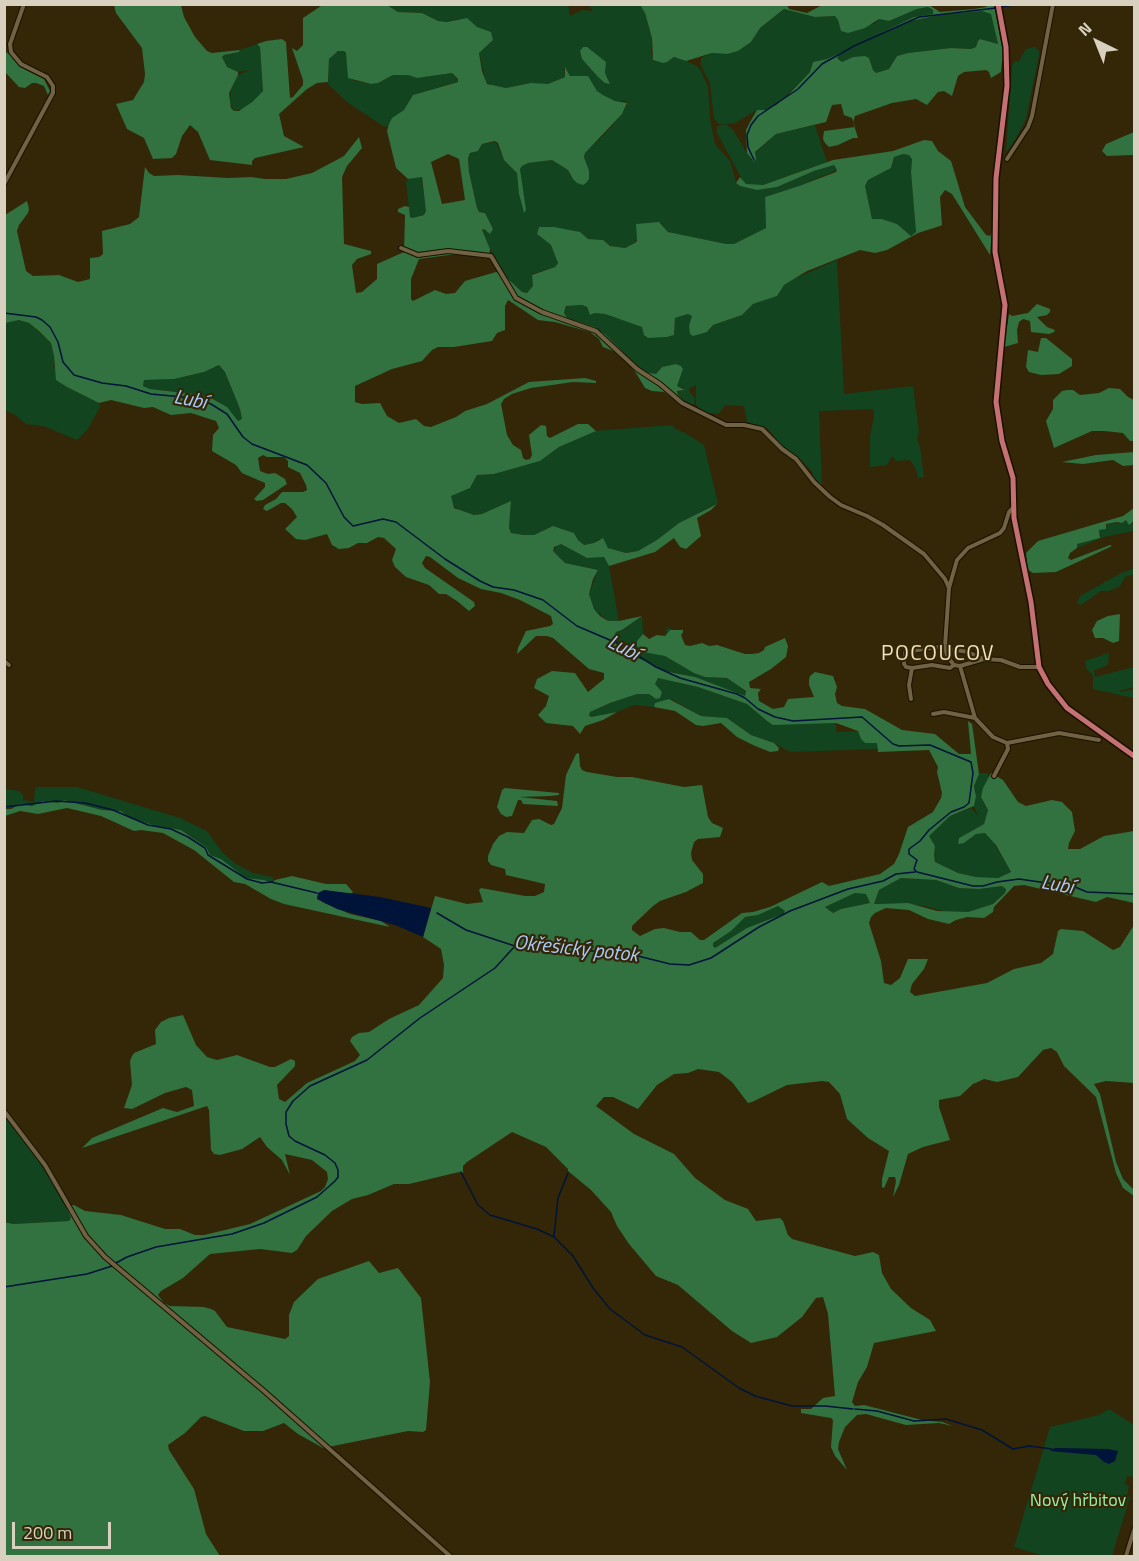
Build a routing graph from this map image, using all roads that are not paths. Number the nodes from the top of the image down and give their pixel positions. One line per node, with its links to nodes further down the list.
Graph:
1 (24, 4): 5 (street)
2 (998, 4): 7 (main road)
3 (1053, 4): 4 (street)
4 (1007, 159)
5 (4, 184)
6 (401, 248): 8 (street)
7 (1013, 508): 8 (street); 13 (main road)
8 (949, 588): 9 (street)
9 (945, 646): 10 (street); 11 (street); 14 (street)
10 (984, 659): 12 (street); 13 (street)
11 (954, 665): 12 (street); 14 (street)
12 (960, 666): 17 (street)
13 (1039, 667): 20 (main road)
14 (912, 668): 15 (street)
15 (911, 699)
16 (933, 714): 17 (street)
17 (975, 718): 19 (street)
18 (1099, 740): 19 (street)
19 (1007, 743): 21 (street)
20 (1134, 756)
21 (994, 776)
22 (4, 1111): 24 (street)
23 (1134, 1530): 25 (street)
24 (450, 1557)
25 (1126, 1557)

